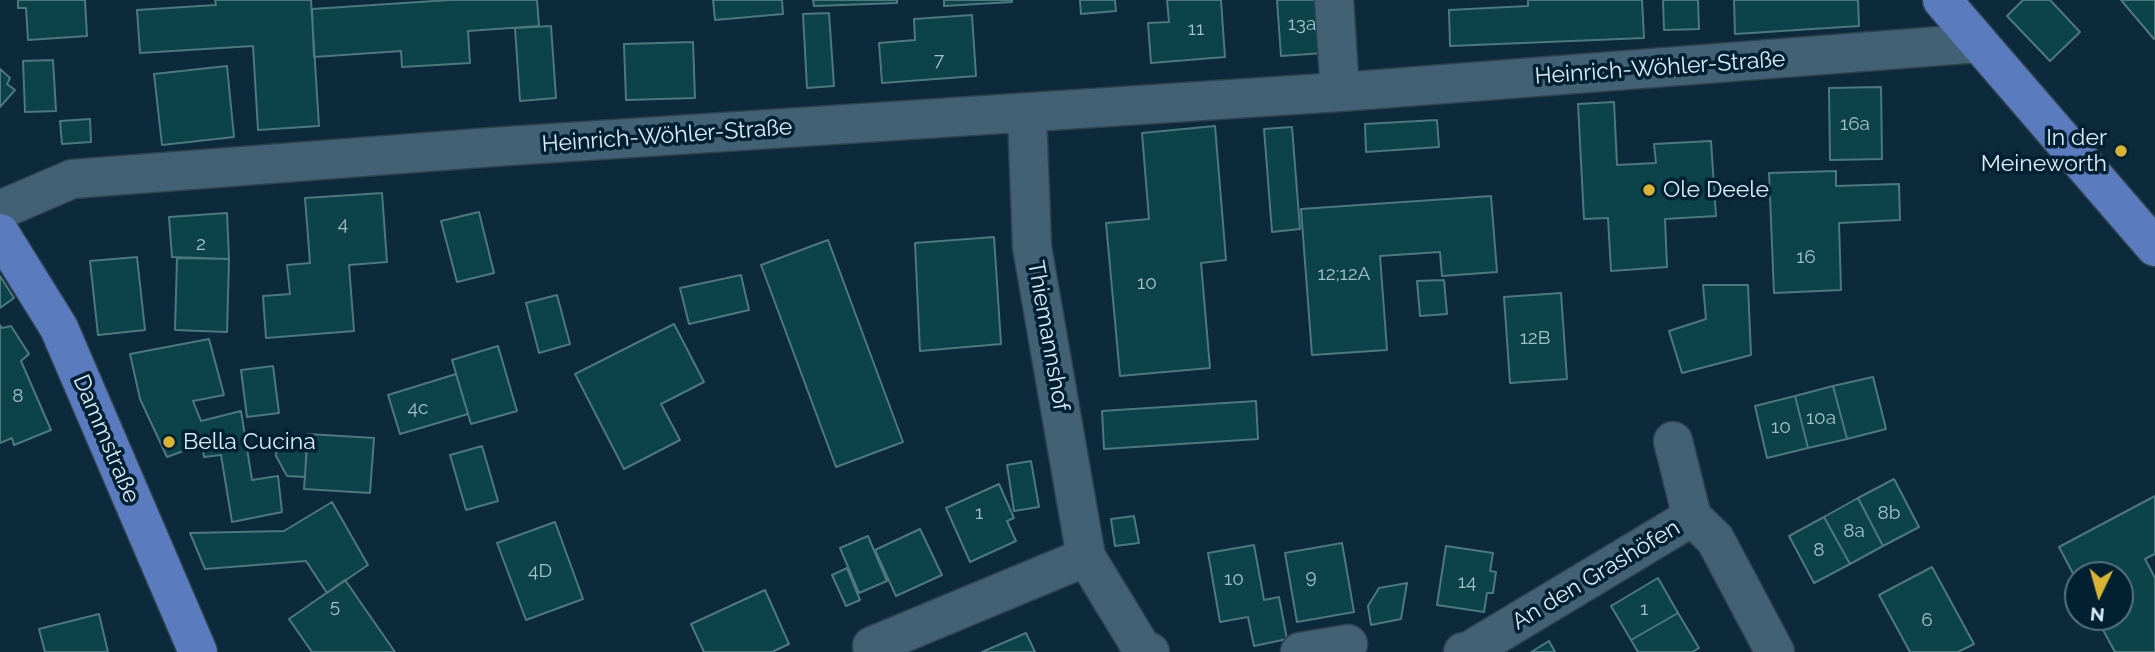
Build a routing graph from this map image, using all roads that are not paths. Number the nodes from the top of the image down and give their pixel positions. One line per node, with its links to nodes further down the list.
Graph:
1 (1334, 0): 4 (street)
2 (1942, 0): 3 (main road)
3 (1979, 43): 4 (street, Heinrich-Wöhler-Straße); 8 (main road)
4 (1340, 92): 5 (street, Heinrich-Wöhler-Straße)
5 (1027, 114): 6 (street, Heinrich-Wöhler-Straße); 11 (street, Thiemannshof)
6 (0, 210)
7 (0, 233): 14 (main road, Dammstraße)
8 (2155, 247)
9 (1673, 442): 10 (street, An den Grashöfen)
10 (1692, 517): 17 (street, An den Grashöfen); 18 (street, An den Grashöfen)
11 (1086, 557): 13 (street); 15 (street, Thiemannshof)
12 (1348, 644): 16 (street)
13 (872, 646)
14 (198, 652)
15 (1150, 652)
16 (1300, 652)
17 (1463, 652)
18 (1775, 652)

